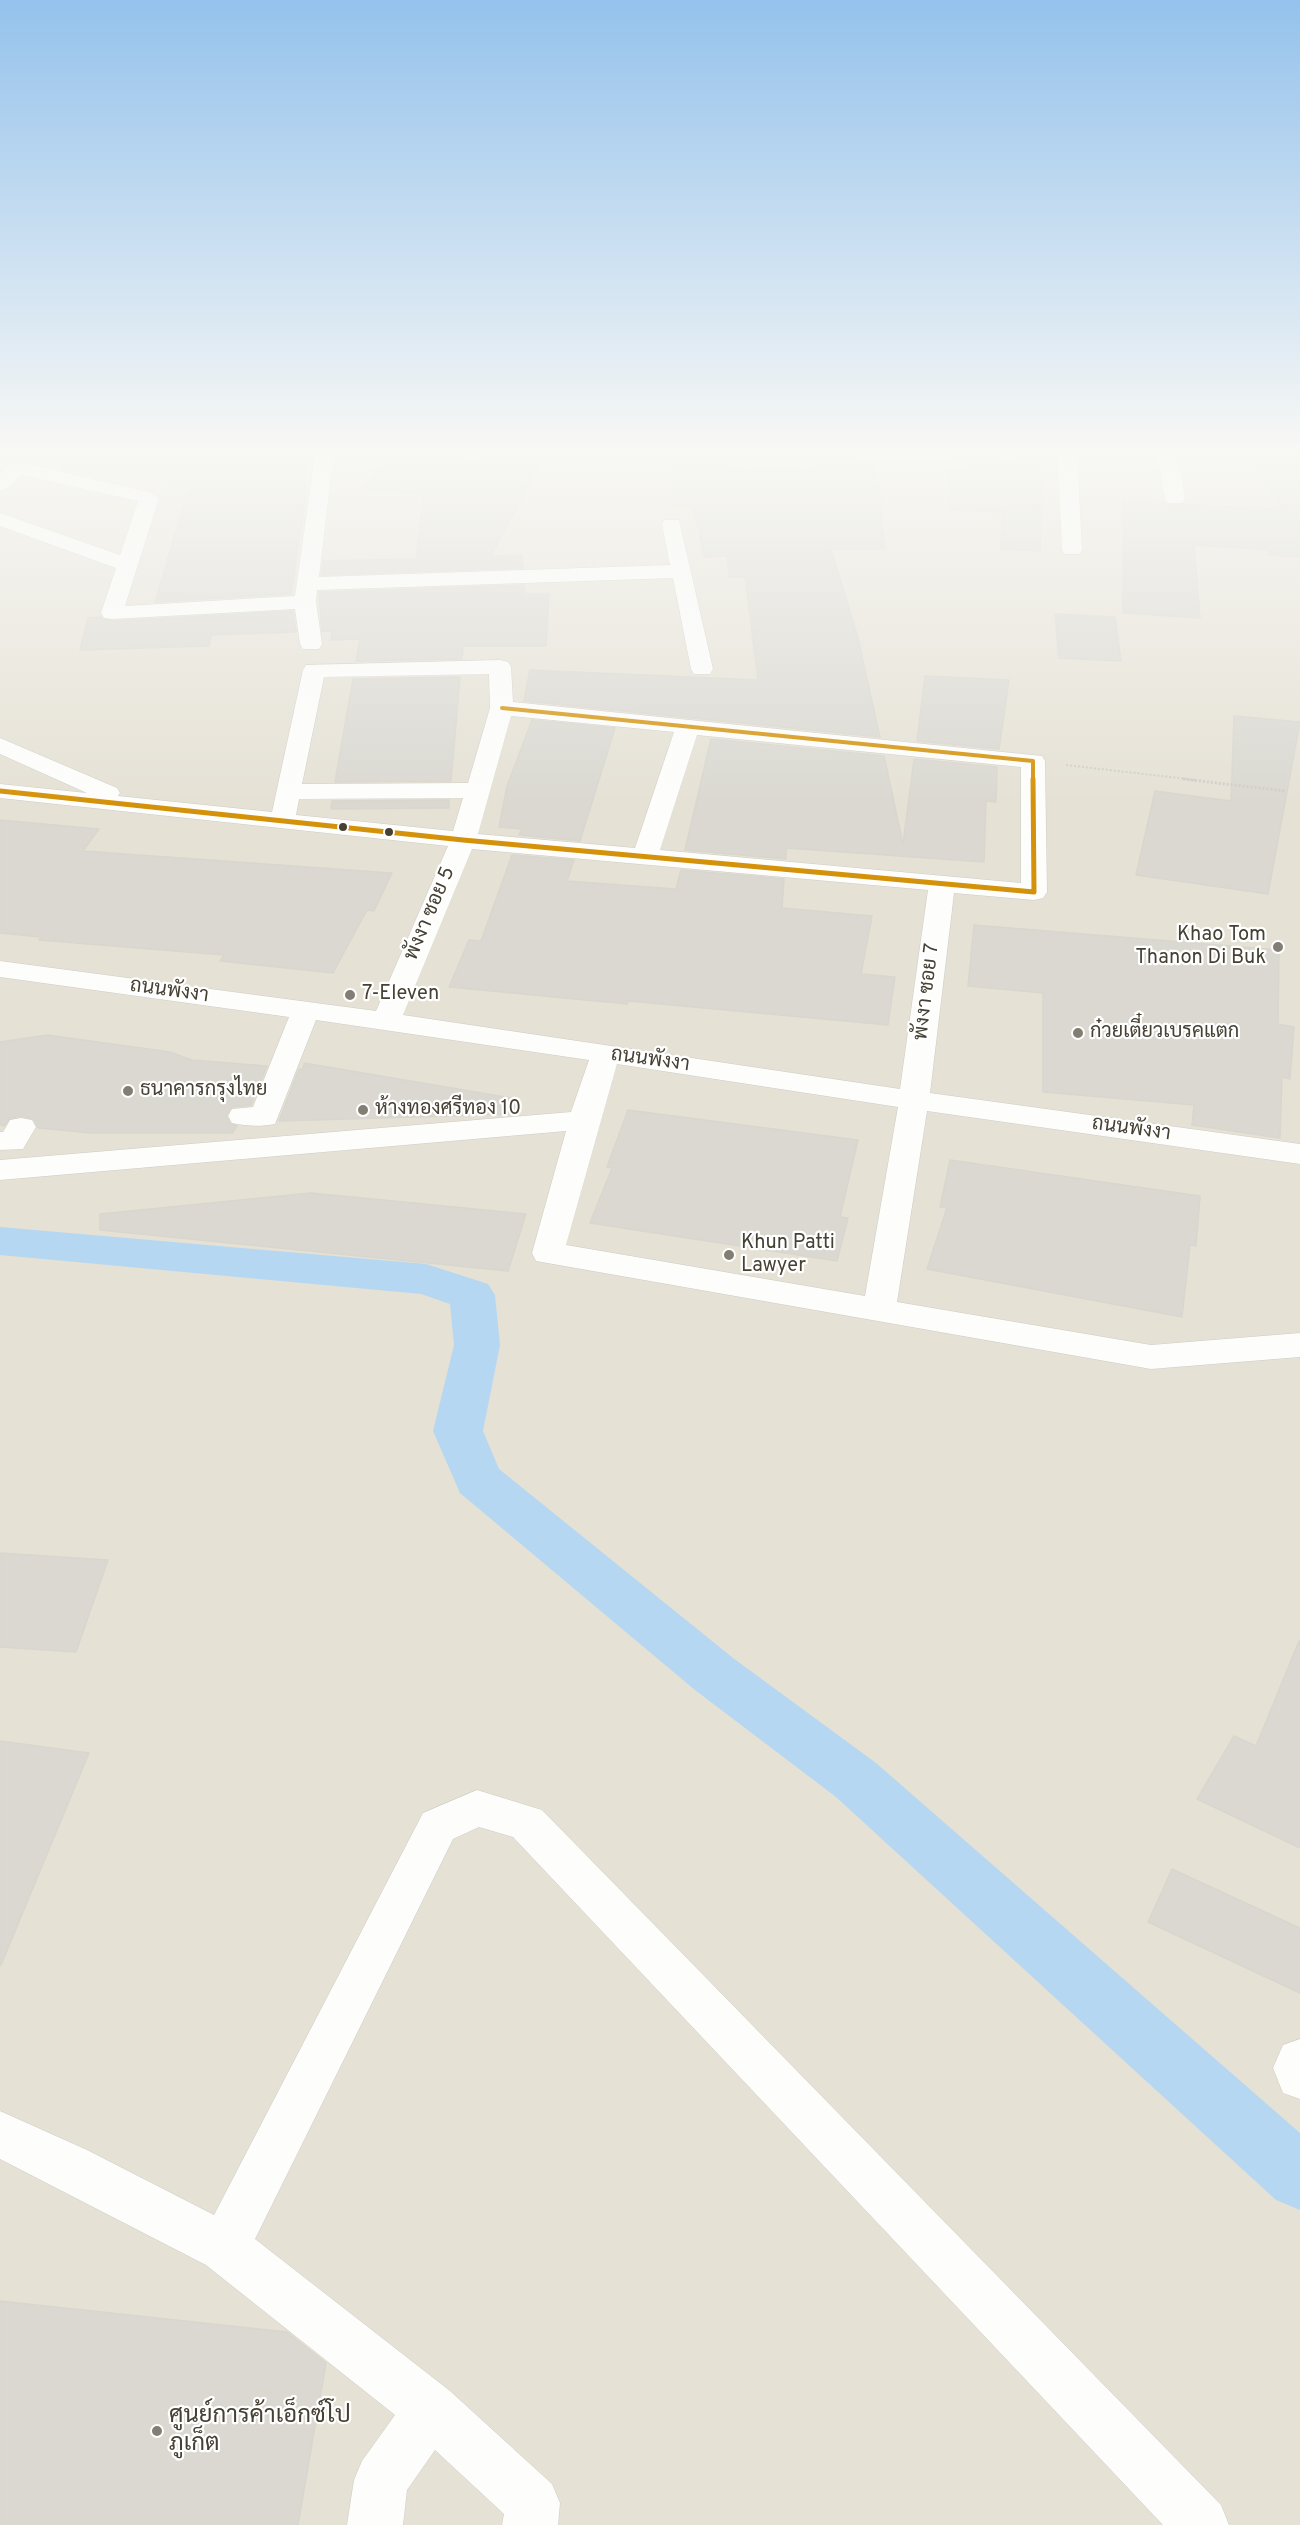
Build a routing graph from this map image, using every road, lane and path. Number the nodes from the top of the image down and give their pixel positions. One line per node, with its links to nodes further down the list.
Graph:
1 (125, 567): 5 (street)
2 (309, 567): 5 (street)
3 (681, 567): 4 (street)
4 (682, 571): 5 (street); 7 (street)
5 (306, 593): 6 (street)
6 (311, 644)
7 (702, 669)
8 (502, 708): 9 (street); 12 (street, พังงา ซอย 5); 15 (street, พังงา ซอย 5)
9 (687, 728): 11 (street); 19 (street)
10 (0, 745): 16 (street)
11 (1033, 761): 14 (path); 20 (street)
12 (478, 790): 15 (street); 18 (street, พังงา ซอย 5)
13 (0, 791): 16 (street)
14 (1285, 791)
15 (289, 792): 17 (street)
16 (138, 807): 17 (street)
17 (282, 822): 18 (street)
18 (463, 840): 19 (street); 23 (street, พังงา ซอย 5)
19 (645, 857): 20 (street)
20 (942, 884): 25 (street, พังงา ซอย 7)
21 (0, 969): 22 (street, ถนนพังงา)
22 (306, 1010): 23 (street, ถนนพังงา); 26 (street)
23 (386, 1021): 24 (street, ถนนพังงา)
24 (605, 1055): 25 (street, ถนนพังงา); 27 (street)
25 (914, 1100): 28 (street, ถนนพังงา); 30 (street, พังงา ซอย 7)
26 (243, 1116)
27 (584, 1120): 29 (street); 30 (street)
28 (1300, 1154)
29 (0, 1170)
30 (879, 1311): 31 (street)
31 (1300, 1346)
32 (1300, 2061): 33 (street)
33 (1300, 2077)
34 (0, 2134): 35 (street)
35 (224, 2247): 36 (street); 39 (street)
36 (431, 2410): 37 (street); 38 (street)
37 (375, 2525)
38 (530, 2525)
39 (1200, 2525)

